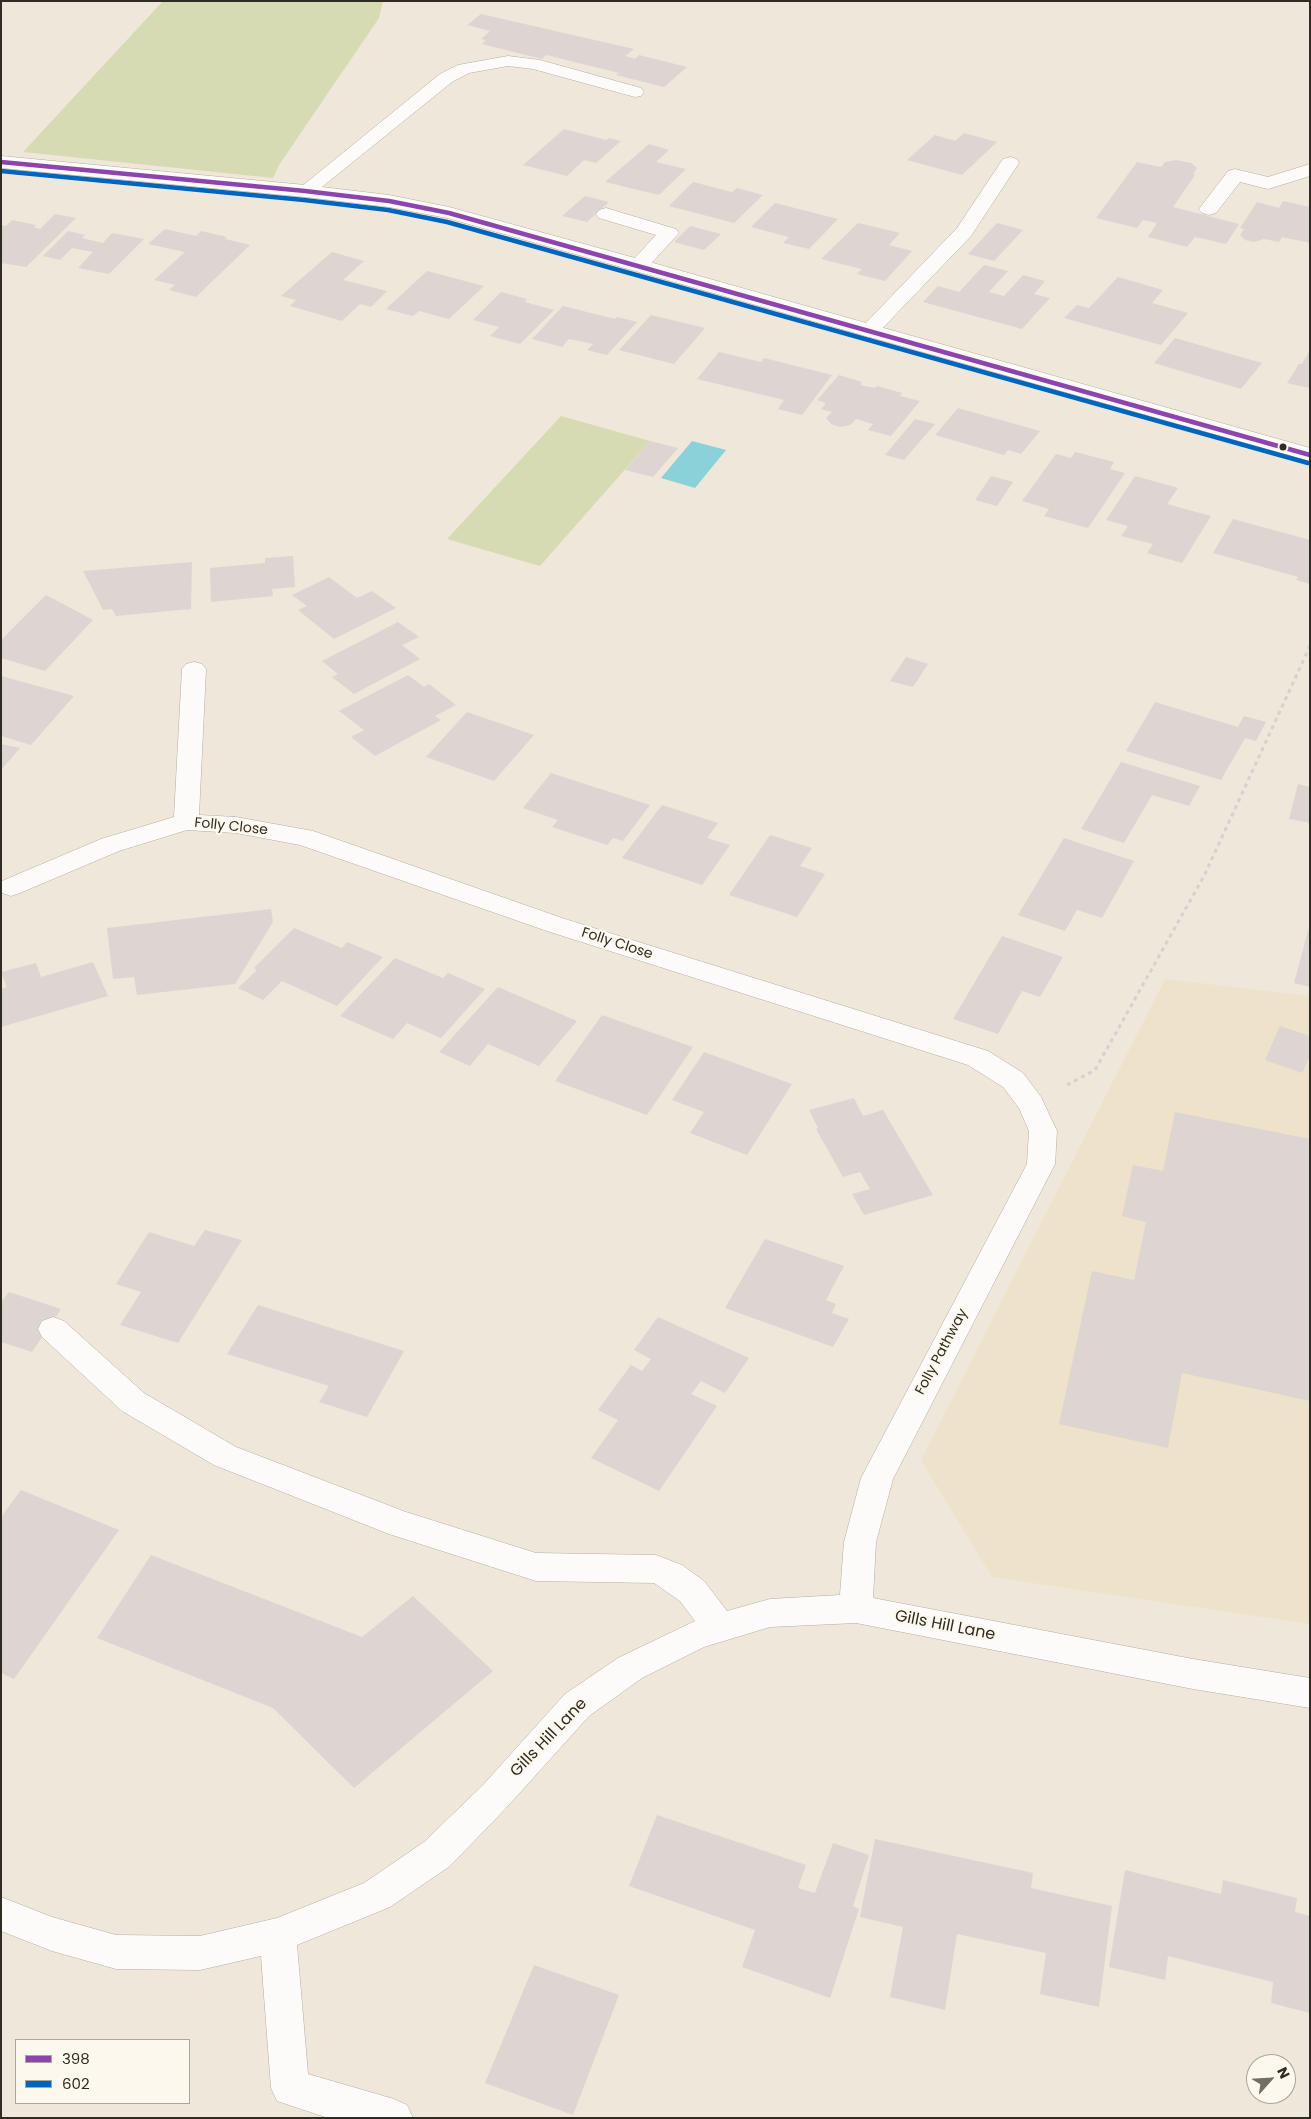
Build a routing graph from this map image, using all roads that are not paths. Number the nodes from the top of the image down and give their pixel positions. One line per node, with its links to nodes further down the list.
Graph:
1 (635, 92): 5 (street)
2 (1, 162): 5 (street)
3 (1010, 163): 9 (street)
4 (1310, 170): 6 (street)
5 (306, 191): 8 (street)
6 (1209, 209)
7 (606, 214): 8 (street)
8 (639, 265): 9 (street)
9 (869, 331): 10 (street)
10 (1310, 455)
11 (194, 669): 12 (street, Folly Close)
12 (186, 822): 13 (street, Folly Close); 14 (street, Folly Close)
13 (11, 887)
14 (1031, 1104): 16 (street, Folly Pathway)
15 (53, 1329): 17 (street)
16 (856, 1609): 17 (street, Gills Hill Lane); 18 (street, Gills Hill Lane)
17 (720, 1628): 20 (street, Gills Hill Lane)
18 (1310, 1693)
19 (1, 1914): 20 (street, Gills Hill Lane)
20 (278, 1935): 21 (street)
21 (394, 2118)

